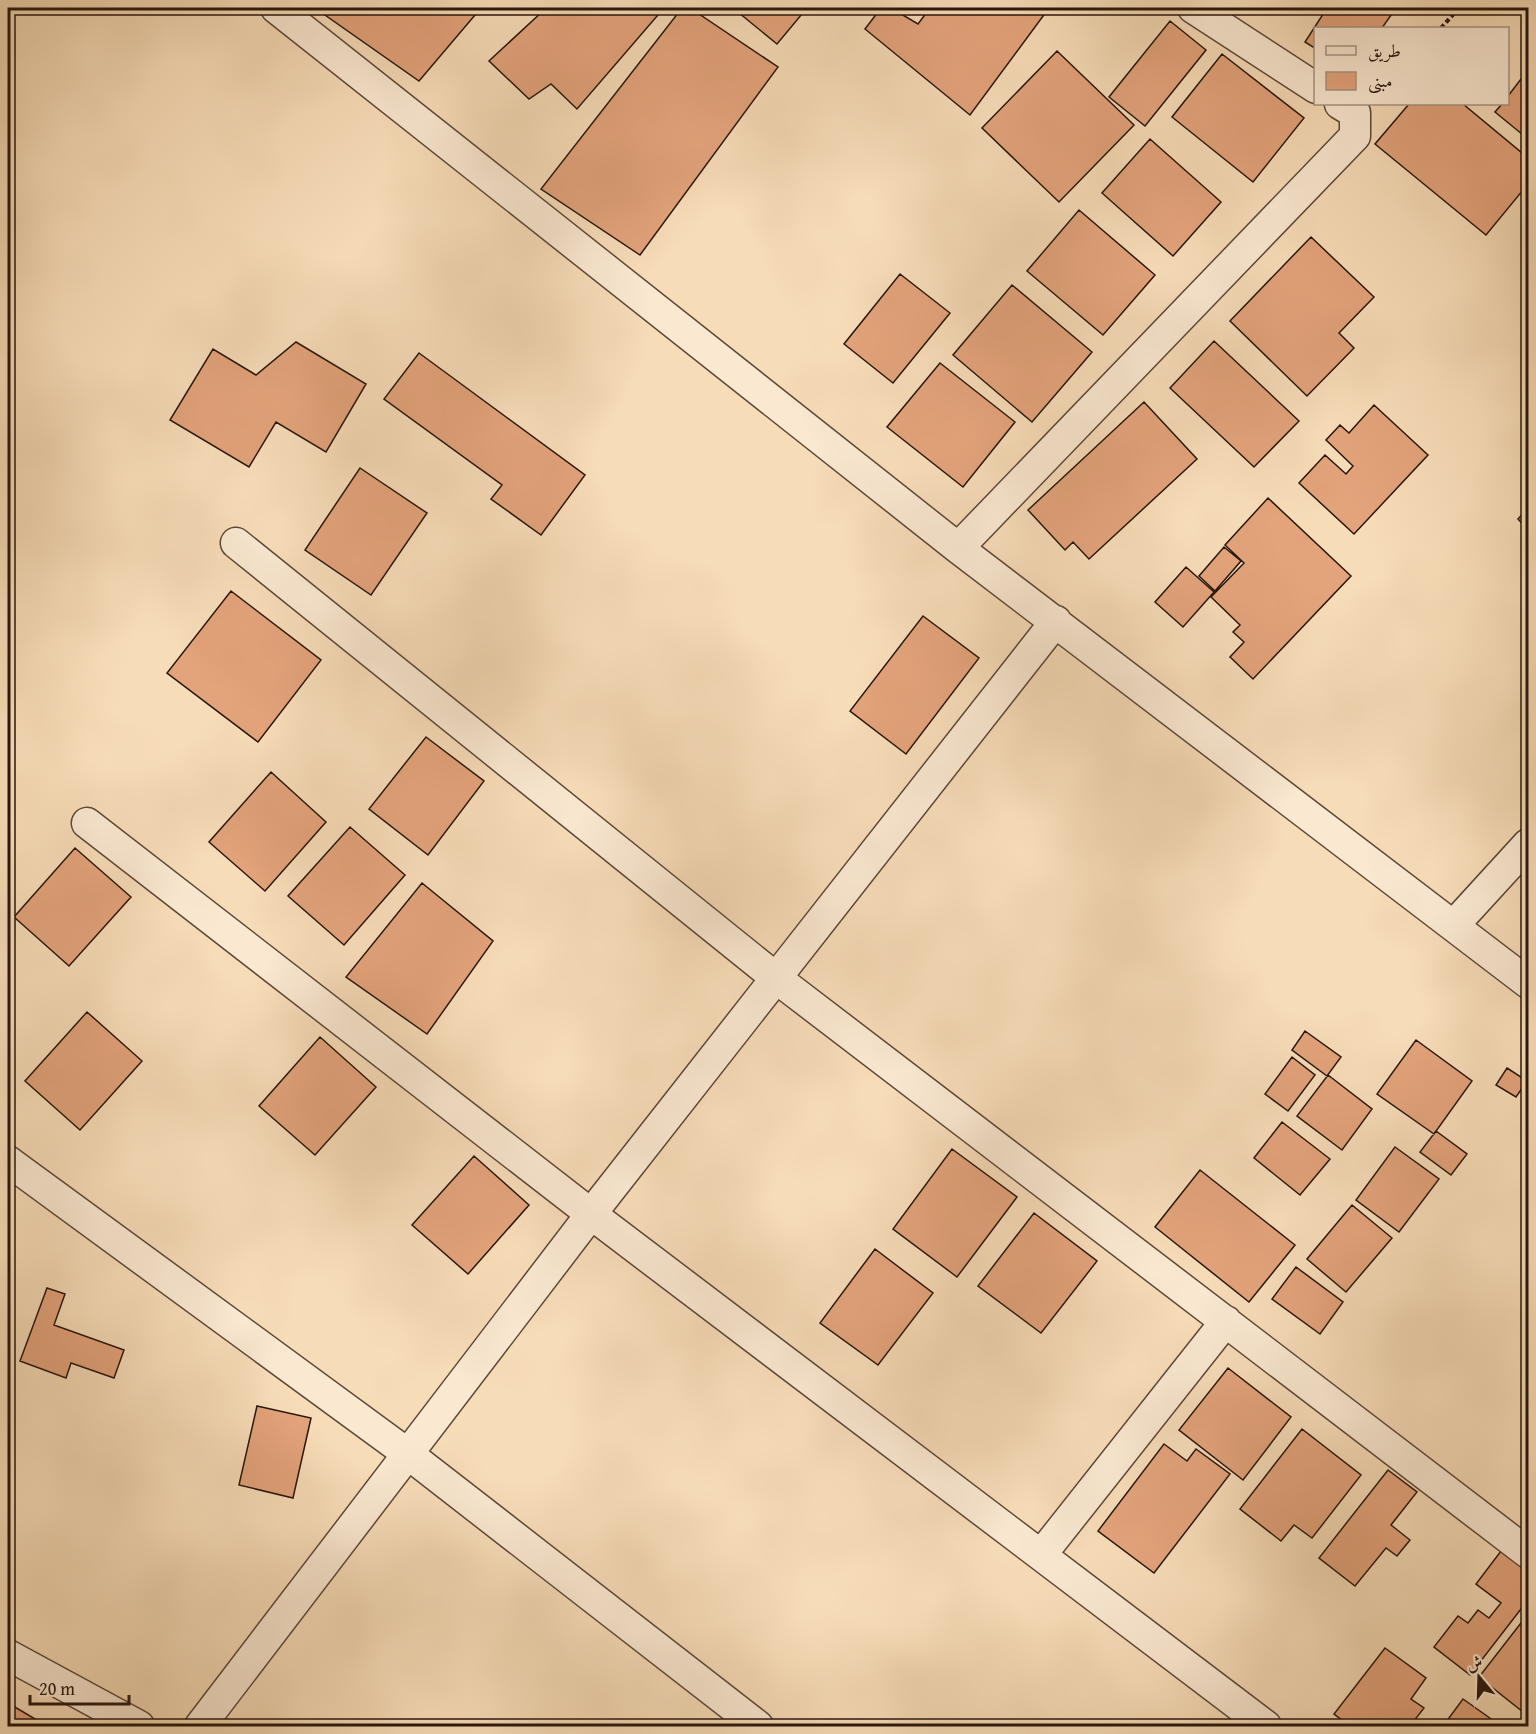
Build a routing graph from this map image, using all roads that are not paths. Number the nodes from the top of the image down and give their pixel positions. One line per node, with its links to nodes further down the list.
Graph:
1 (276, 8): 6 (street)
2 (1193, 8): 3 (street)
3 (1314, 87)
4 (1342, 105): 6 (street)
5 (236, 543): 11 (street)
6 (958, 548): 7 (street)
7 (1056, 621): 10 (street); 11 (street)
8 (87, 822): 14 (street)
9 (1528, 844): 10 (street)
10 (1454, 925): 12 (street)
11 (776, 978): 14 (street); 15 (street)
12 (1528, 983)
13 (8, 1161): 16 (street)
14 (591, 1214): 16 (street); 18 (street)
15 (1226, 1321): 17 (street); 18 (street)
16 (408, 1454): 21 (street); 22 (street)
17 (1528, 1553)
18 (1041, 1555): 23 (street)
19 (8, 1655): 20 (street)
20 (139, 1726)
21 (200, 1726)
22 (758, 1726)
23 (1266, 1726)

